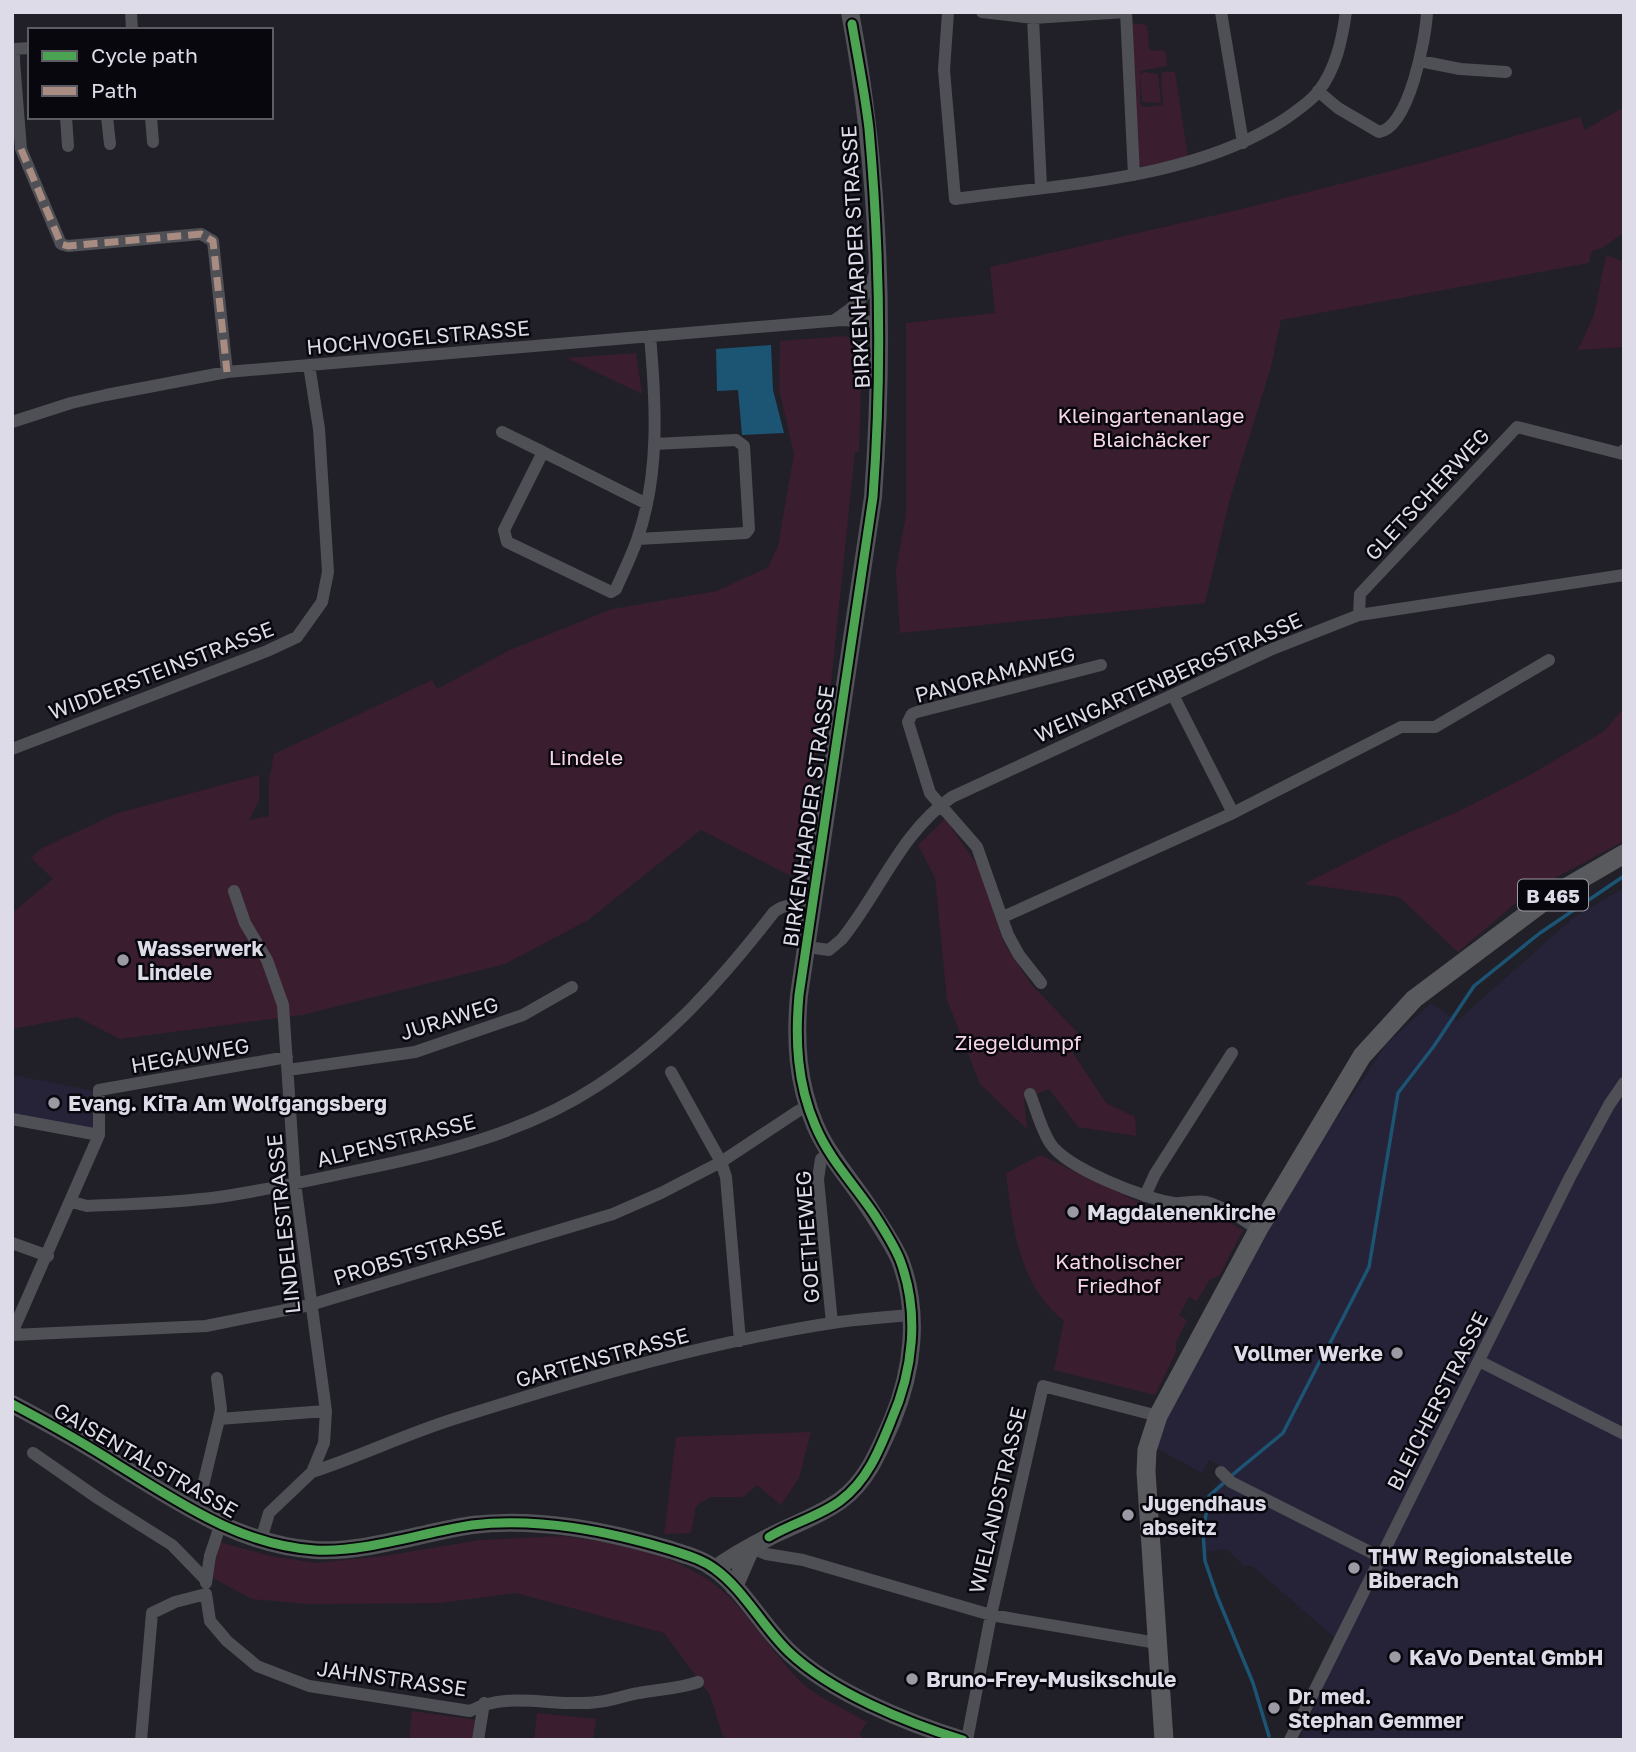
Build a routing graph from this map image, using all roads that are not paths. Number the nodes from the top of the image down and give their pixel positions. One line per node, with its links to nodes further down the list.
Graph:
1 (850, 12): 22 (main road, BIRKENHARDER STRASSE)
2 (948, 12): 21 (street)
3 (982, 12): 8 (street)
4 (1126, 12): 8 (street); 20 (street)
5 (1221, 12): 17 (street)
6 (1346, 12): 12 (street)
7 (1427, 12): 10 (street)
8 (1034, 18): 21 (street)
9 (13, 55): 27 (street)
10 (1420, 61): 11 (street); 12 (street)
11 (1506, 72)
12 (1318, 91): 17 (street)
13 (66, 119): 19 (street)
14 (107, 119): 18 (street)
15 (151, 119): 16 (street)
16 (153, 142)
17 (1243, 143): 20 (street)
18 (110, 144)
19 (68, 146)
20 (1134, 175): 21 (street)
21 (1041, 187)
22 (876, 270): 23 (street, HOCHVOGELSTRASSE); 24 (main road, BIRKENHARDER STRASSE)
23 (831, 321): 24 (street, HOCHVOGELSTRASSE); 25 (street, HOCHVOGELSTRASSE)
24 (879, 322): 45 (main road, BIRKENHARDER STRASSE)
25 (650, 336): 26 (street, HOCHVOGELSTRASSE); 30 (street)
26 (309, 365): 27 (street, HOCHVOGELSTRASSE); 40 (street, WIDDERSTEINSTRASSE)
27 (227, 372): 28 (street, HOCHVOGELSTRASSE)
28 (12, 422)
29 (502, 432): 32 (street)
30 (654, 444): 33 (street); 34 (street)
31 (1624, 450): 36 (street, GLETSCHERWEG)
32 (544, 452): 33 (street); 34 (street)
33 (647, 504): 34 (street)
34 (638, 539)
35 (1624, 575): 36 (street, WEINGARTENBERGSTRASSE)
36 (1359, 615): 39 (street, WEINGARTENBERGSTRASSE)
37 (1549, 660): 42 (street)
38 (1101, 664): 41 (street, PANORAMAWEG)
39 (1172, 695): 41 (street, WEINGARTENBERGSTRASSE); 42 (street)
40 (12, 749)
41 (940, 806): 46 (street); 47 (street, WEINGARTENBERGSTRASSE)
42 (1233, 813): 46 (street)
43 (1624, 854): 63 (main road, B 465)
44 (234, 891): 51 (street, LINDELESTRASSE)
45 (814, 907): 47 (main road, BIRKENHARDER STRASSE); 60 (street, ALPENSTRASSE)
46 (1003, 917): 48 (street)
47 (807, 947): 55 (main road, BIRKENHARDER STRASSE)
48 (1041, 983)
49 (572, 987): 51 (street, JURAWEG)
50 (1232, 1053): 61 (street)
51 (288, 1064): 57 (street, HEGAUWEG); 60 (street, LINDELESTRASSE)
52 (670, 1072): 59 (street)
53 (1624, 1083): 71 (street, BLEICHERSTRASSE)
54 (1030, 1094): 61 (street)
55 (808, 1106): 58 (main road, BIRKENHARDER STRASSE); 59 (street, PROBSTSTRASSE)
56 (12, 1119): 57 (street)
57 (99, 1135): 62 (street)
58 (828, 1153): 67 (main road, BIRKENHARDER STRASSE); 68 (street, GOETHEWEG)
59 (721, 1162): 66 (street, PROBSTSTRASSE); 70 (street)
60 (295, 1183): 62 (street, ALPENSTRASSE); 66 (street, LINDELESTRASSE)
61 (1146, 1196): 63 (street)
62 (72, 1202): 65 (street)
63 (1258, 1230): 75 (main road, B 465)
64 (12, 1243): 65 (street)
65 (48, 1256): 69 (street)
66 (310, 1305): 69 (street, PROBSTSTRASSE); 74 (street, LINDELESTRASSE)
67 (911, 1314): 68 (street, GARTENSTRASSE); 84 (main road, BIRKENHARDER STRASSE)
68 (832, 1323): 70 (street, GARTENSTRASSE)
69 (12, 1334)
70 (740, 1341): 79 (street, GARTENSTRASSE)
71 (1479, 1361): 77 (street); 85 (street, BLEICHERSTRASSE)
72 (217, 1378): 76 (street)
73 (12, 1405): 81 (main road, GAISENTALSTRASSE)
74 (326, 1411): 76 (street); 79 (street, LINDELESTRASSE)
75 (1158, 1416): 90 (street, WIELANDSTRASSE); 91 (main road, B 465)
76 (219, 1419): 81 (street)
77 (1624, 1434)
78 (33, 1453): 87 (street)
79 (312, 1472): 83 (street, LINDELESTRASSE)
80 (1221, 1472): 85 (street)
81 (194, 1512): 82 (main road, GAISENTALSTRASSE)
82 (220, 1525): 83 (main road, GAISENTALSTRASSE); 87 (street, JAHNSTRASSE)
83 (261, 1540): 86 (main road, GAISENTALSTRASSE)
84 (751, 1548): 86 (main road, BIRKENHARDER STRASSE); 88 (main road); 90 (street)
85 (1380, 1557): 98 (street, BLEICHERSTRASSE)
86 (715, 1569): 88 (main road, GAISENTALSTRASSE)
87 (206, 1580): 89 (street, JAHNSTRASSE)
88 (734, 1587): 96 (main road, GAISENTALSTRASSE)
89 (206, 1594): 93 (street, JAHNSTRASSE); 94 (street)
90 (991, 1615): 91 (street); 96 (street, WIELANDSTRASSE)
91 (1157, 1643): 97 (main road, B 465)
92 (698, 1682): 93 (street, JAHNSTRASSE)
93 (484, 1703): 95 (street)
94 (141, 1740)
95 (478, 1740)
96 (965, 1740)
97 (1164, 1740)
98 (1290, 1740)

